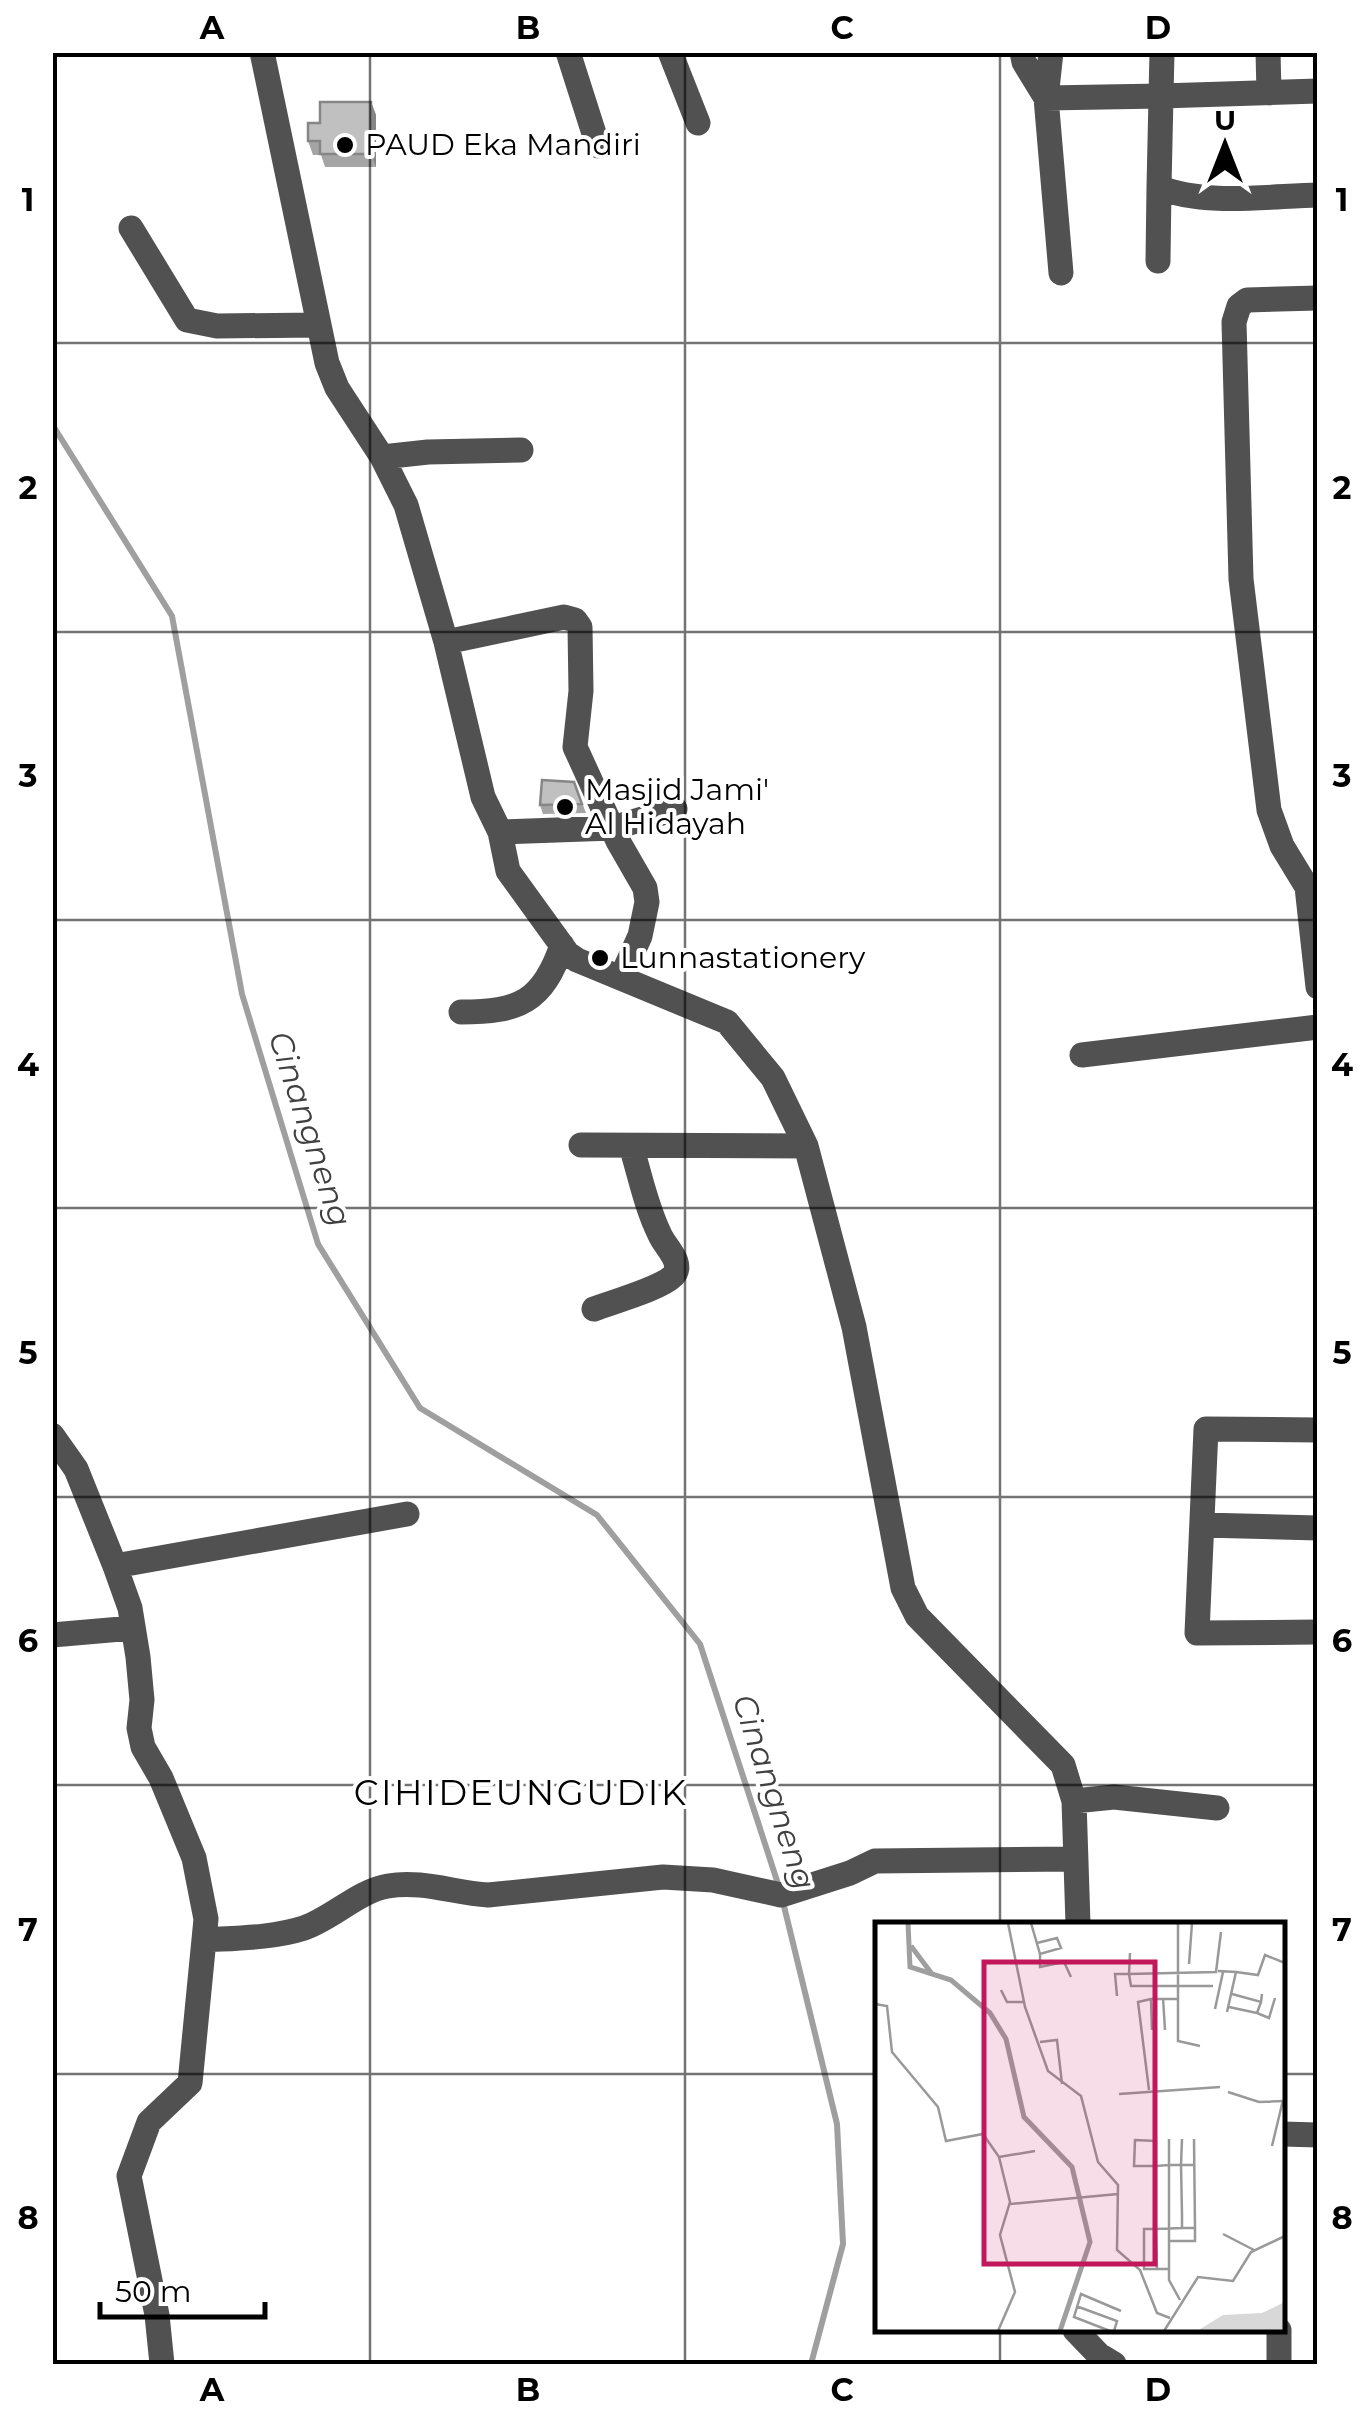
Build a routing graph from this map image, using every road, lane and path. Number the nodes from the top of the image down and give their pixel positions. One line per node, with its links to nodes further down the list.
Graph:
1 (262, 52): 20 (street)
2 (568, 52): 13 (street)
3 (670, 52): 12 (street)
4 (1022, 52): 11 (street)
5 (1050, 52): 11 (street)
6 (1162, 52): 10 (street)
7 (1268, 52): 9 (street)
8 (1318, 91): 9 (street)
9 (1270, 93): 10 (street)
10 (1162, 96): 11 (street); 14 (street)
11 (1046, 98): 18 (street)
12 (698, 122)
13 (598, 146)
14 (1159, 188): 15 (street); 17 (street)
15 (1318, 194)
16 (131, 228): 20 (street)
17 (1158, 262)
18 (1061, 274)
19 (1318, 298): 29 (street)
20 (317, 325): 22 (street)
21 (521, 450): 22 (street)
22 (382, 456): 23 (street)
23 (446, 642): 25 (street); 26 (street)
24 (675, 809): 25 (street)
25 (612, 828): 26 (street); 28 (street)
26 (500, 832): 27 (street)
27 (562, 945): 28 (street); 30 (street)
28 (621, 978): 35 (street)
29 (1318, 987)
30 (461, 1012)
31 (1318, 1027): 32 (street)
32 (1082, 1055)
33 (580, 1145): 34 (street)
34 (631, 1146): 35 (street); 36 (street)
35 (806, 1146): 46 (street)
36 (594, 1309)
37 (1318, 1430): 40 (street)
38 (52, 1435): 42 (street)
39 (407, 1514): 42 (street)
40 (1202, 1525): 41 (street); 44 (street)
41 (1318, 1528)
42 (116, 1566): 43 (street)
43 (133, 1628): 45 (street); 50 (street)
44 (1318, 1632)
45 (52, 1635)
46 (1074, 1801): 47 (street); 48 (street)
47 (1217, 1808)
48 (1074, 1859): 49 (street); 50 (street)
49 (1078, 1922)
50 (204, 1940): 55 (street)
51 (1285, 2134): 52 (street)
52 (1318, 2135)
53 (1076, 2332): 56 (street)
54 (1279, 2332): 57 (street)
55 (162, 2364)
56 (1114, 2364)
57 (1279, 2364)

